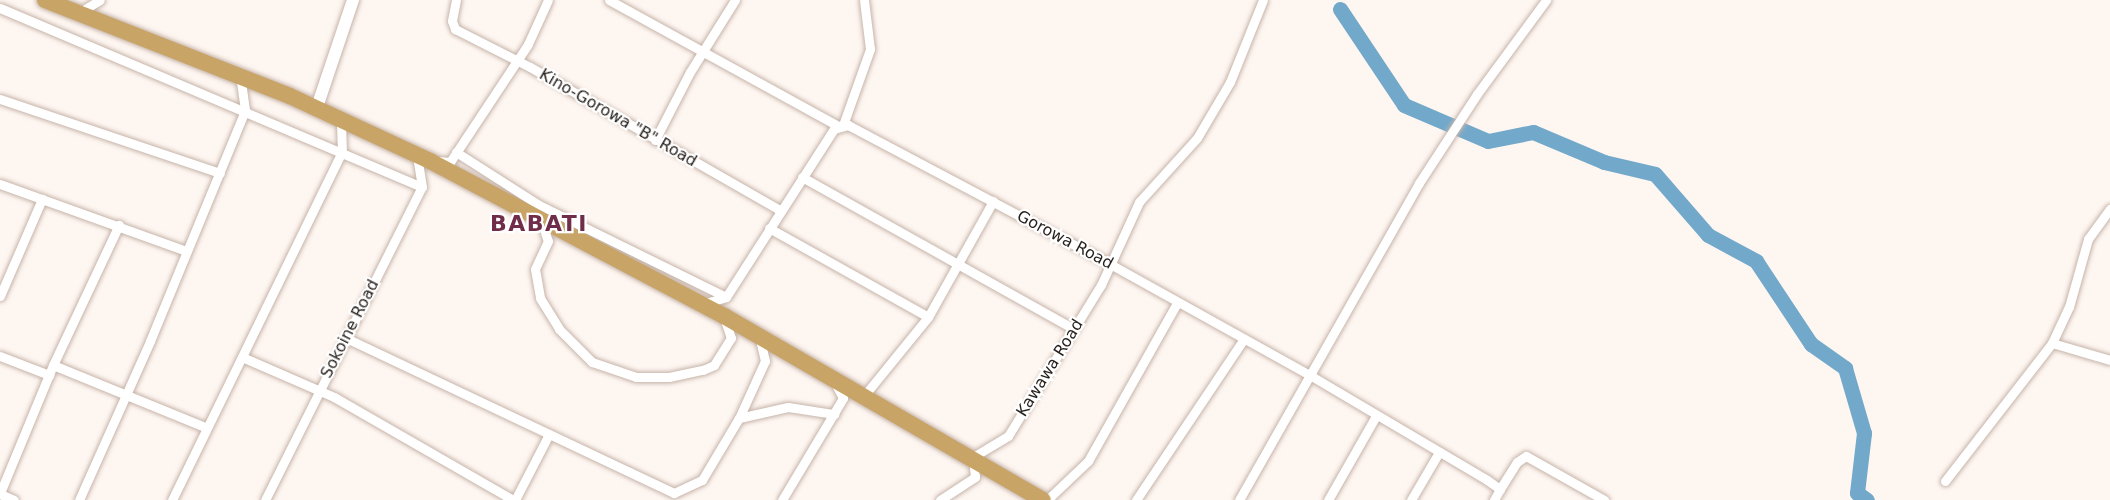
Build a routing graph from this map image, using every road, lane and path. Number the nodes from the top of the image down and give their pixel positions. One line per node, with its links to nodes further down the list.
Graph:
1 (45, 0): 12 (highway)
2 (100, 0): 12 (street)
3 (353, 0): 17 (street)
4 (456, 0): 14 (street, Kino-Gorowa "B" Road)
5 (548, 0): 14 (street)
6 (609, 0): 13 (street, Gorowa Road)
7 (735, 0): 13 (street)
8 (864, 0): 20 (street)
9 (1263, 0): 38 (street, Kawawa Road)
10 (1546, 0): 54 (street)
11 (0, 8): 18 (street)
12 (80, 12): 15 (highway)
13 (704, 53): 20 (street, Gorowa Road); 21 (street)
14 (518, 60): 21 (street, Kino-Gorowa "B" Road); 23 (street)
15 (240, 75): 17 (highway); 18 (street)
16 (0, 99): 25 (street)
17 (317, 107): 19 (highway)
18 (245, 110): 22 (street); 25 (street)
19 (341, 117): 22 (street); 24 (highway)
20 (840, 125): 26 (street); 30 (street, Gorowa Road)
21 (655, 140): 32 (street, Kino-Gorowa "B" Road)
22 (342, 152): 28 (street); 51 (street)
23 (456, 152): 24 (street); 33 (street)
24 (423, 158): 28 (street); 33 (highway)
25 (220, 173): 36 (street)
26 (802, 177): 32 (street); 37 (street)
27 (0, 184): 29 (street)
28 (422, 187): 47 (street, Sokoine Road)
29 (42, 199): 34 (street); 39 (street)
30 (993, 201): 37 (street); 38 (street, Gorowa Road)
31 (2110, 209): 49 (street)
32 (780, 210): 35 (street)
33 (540, 212): 40 (street); 42 (highway); 43 (street)
34 (119, 225): 36 (street); 53 (street)
35 (769, 228): 40 (street); 44 (street)
36 (186, 251): 58 (street)
37 (957, 265): 44 (street); 45 (street)
38 (1112, 265): 41 (street, Gorowa Road); 45 (street, Kawawa Road)
39 (0, 296)
40 (726, 297): 42 (street)
41 (1178, 303): 48 (street, Gorowa Road); 77 (street)
42 (702, 304): 43 (highway)
43 (724, 316): 46 (highway)
44 (928, 317): 59 (street)
45 (1074, 329): 66 (street, Kawawa Road)
46 (759, 336): 56 (highway); 62 (street)
47 (345, 338): 57 (street, Sokoine Road); 64 (street)
48 (1243, 340): 54 (street, Gorowa Road); 78 (street)
49 (2052, 343): 52 (street); 67 (street)
50 (0, 356): 55 (street)
51 (242, 357): 57 (street); 63 (street)
52 (2110, 360)
53 (53, 365): 55 (street); 58 (street)
54 (1308, 374): 61 (street, Gorowa Road); 79 (street)
55 (49, 375): 69 (street)
56 (833, 380): 59 (highway); 60 (street)
57 (319, 389): 73 (street, Sokoine Road); 74 (street)
58 (126, 395): 63 (street); 71 (street)
59 (863, 397): 66 (highway)
60 (834, 414): 62 (street); 75 (street)
61 (1376, 416): 65 (street, Gorowa Road); 80 (street)
62 (739, 418): 64 (street)
63 (207, 428): 72 (street)
64 (549, 434): 74 (street)
65 (1439, 452): 68 (street, Gorowa Road); 81 (street)
66 (973, 458): 76 (street); 77 (highway)
67 (1946, 481)
68 (1500, 489): 82 (street); 83 (street)
69 (0, 494): 70 (street)
70 (14, 500)
71 (79, 500)
72 (172, 500)
73 (265, 500)
74 (514, 500)
75 (782, 500)
76 (940, 500)
77 (1045, 500)
78 (1136, 500)
79 (1239, 500)
80 (1328, 500)
81 (1411, 500)
82 (1494, 500)
83 (1604, 500)

